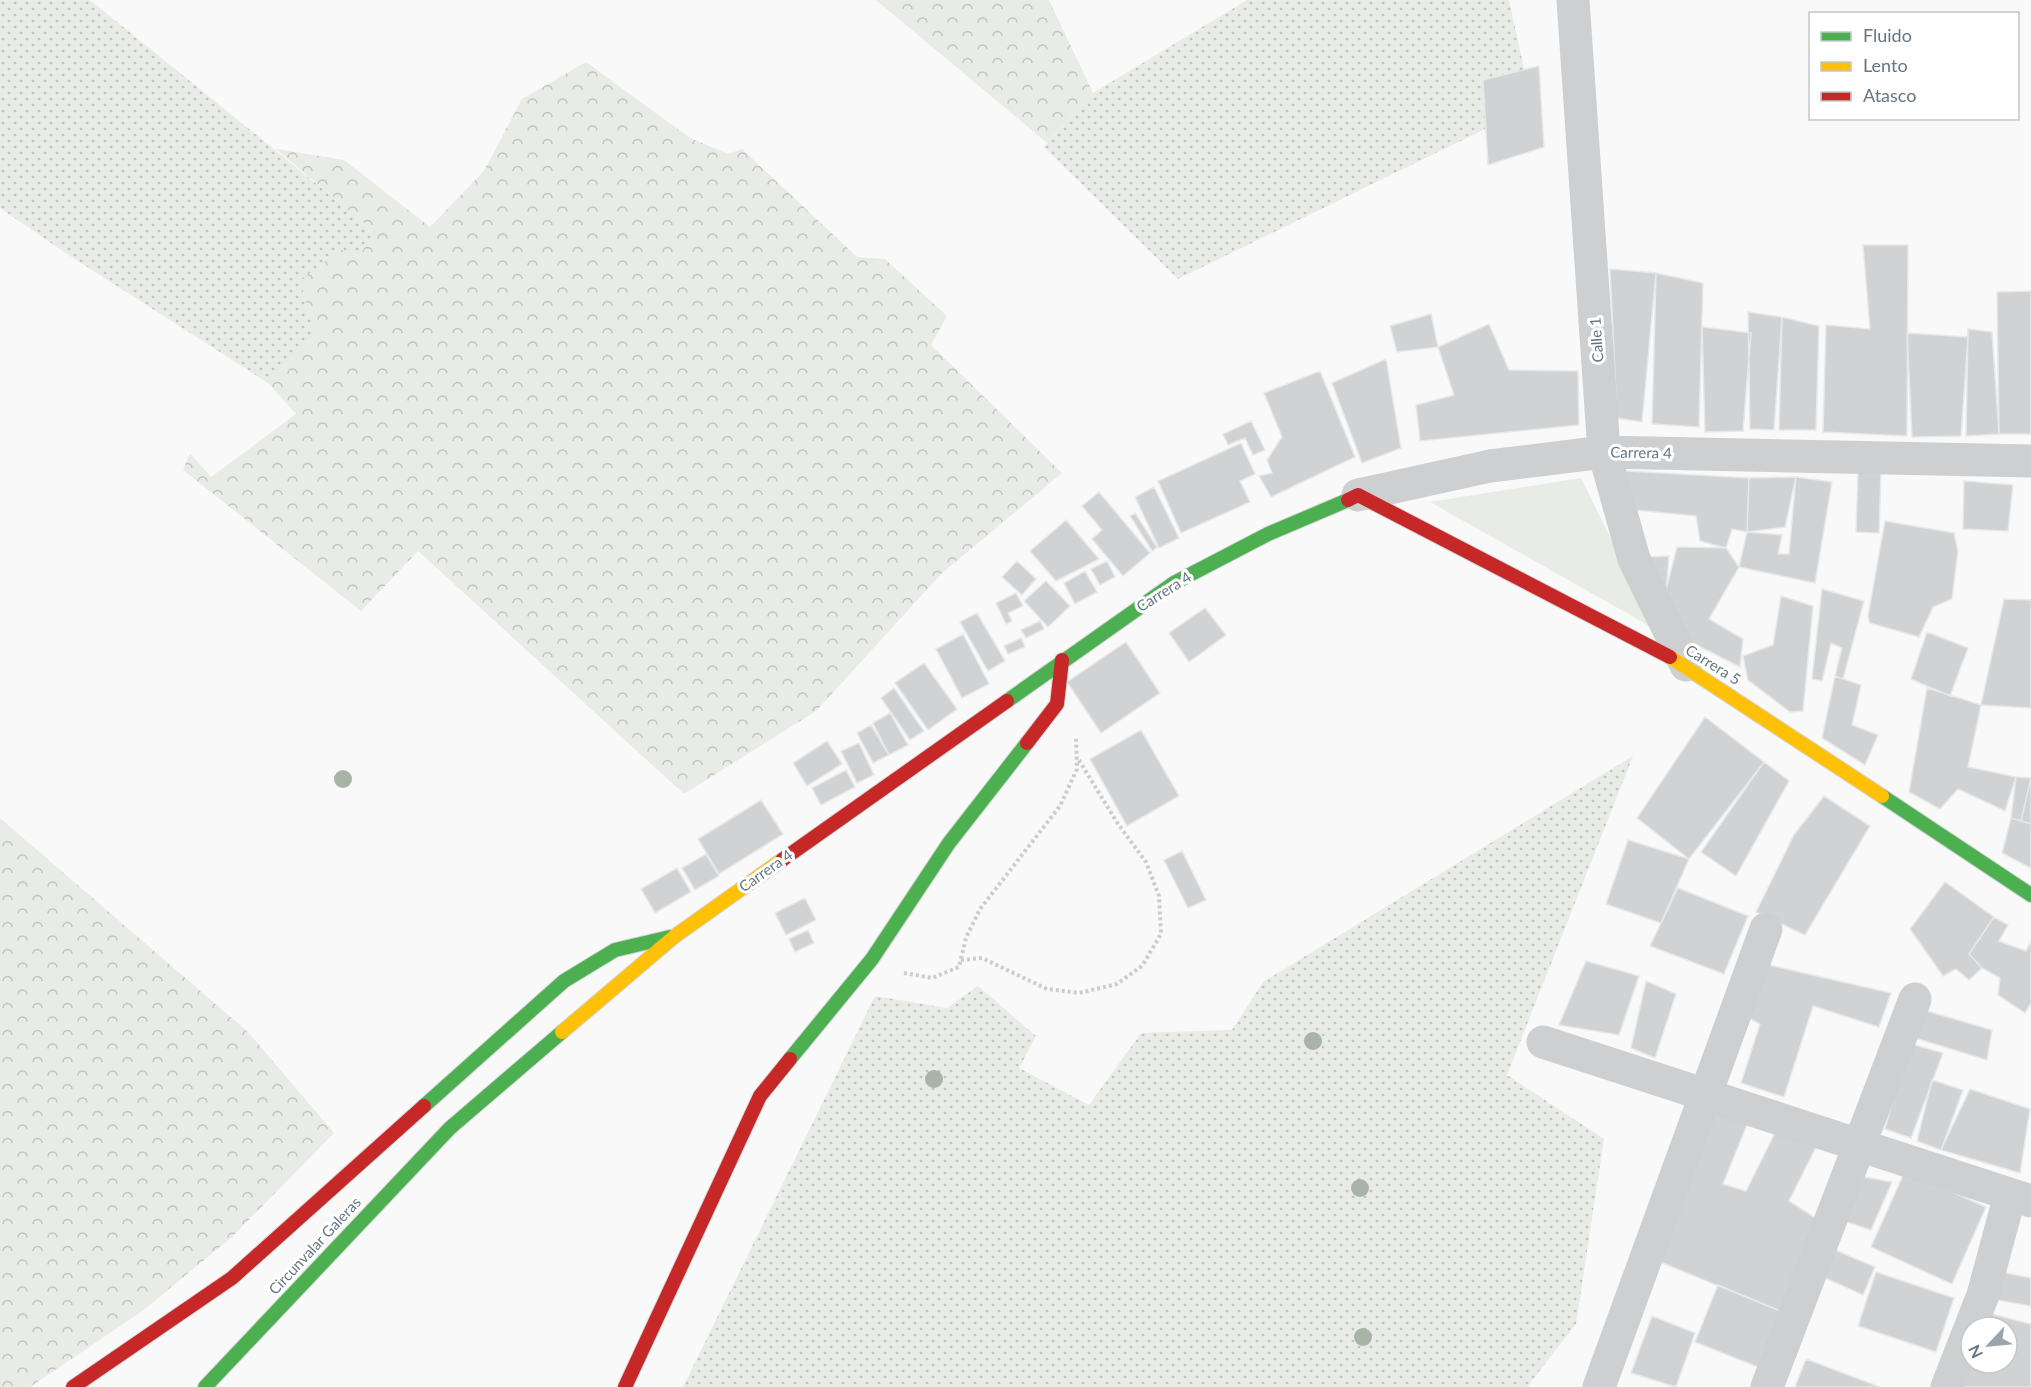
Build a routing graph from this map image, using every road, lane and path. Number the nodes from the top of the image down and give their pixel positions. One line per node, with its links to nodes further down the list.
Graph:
1 (1573, 0): 2 (street, Calle 1)
2 (1605, 452): 3 (street, Carrera 4); 4 (street, Carrera 4); 6 (street, Calle 1)
3 (2031, 461)
4 (1358, 495): 5 (main road, Carrera 4); 6 (main road, Carrera 5)
5 (1062, 660): 11 (main road, Carrera 4); 12 (main road)
6 (1686, 665): 9 (main road, Carrera 5)
7 (1076, 728): 8 (path)
8 (1077, 757): 13 (path); 13 (path)
9 (2031, 895)
10 (1766, 929): 16 (street)
11 (675, 936): 17 (main road, Carrera 4); 21 (main road)
12 (872, 958): 13 (path); 23 (main road)
13 (961, 960)
14 (1915, 999): 18 (street)
15 (1543, 1042): 16 (street)
16 (1706, 1095): 18 (street); 20 (street)
17 (450, 1128): 22 (main road, Circunvalar Galeras)
18 (1860, 1146): 19 (street); 24 (street)
19 (2021, 1198): 25 (street)
20 (1611, 1384)
21 (73, 1387)
22 (205, 1387)
23 (625, 1387)
24 (1767, 1387)
25 (1947, 1387)

